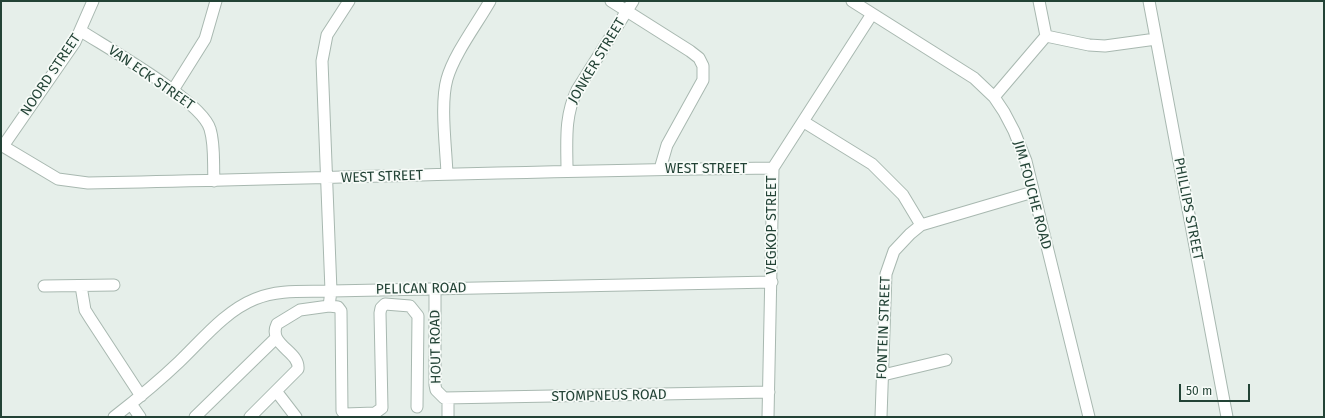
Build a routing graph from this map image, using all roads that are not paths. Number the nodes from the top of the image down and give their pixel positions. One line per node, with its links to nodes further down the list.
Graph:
1 (92, 1): 11 (street, NOORD STREET)
2 (216, 1): 14 (street)
3 (349, 1): 22 (street)
4 (490, 1): 21 (street)
5 (611, 1): 9 (street)
6 (852, 1): 10 (street, JIM FOUCHE ROAD)
7 (1038, 1): 12 (street)
8 (1149, 1): 13 (street, PHILLIPS STREET)
9 (631, 6): 19 (street); 20 (street, JONKER STREET)
10 (872, 14): 15 (street, JIM FOUCHE ROAD); 16 (street, VEGKOP STREET)
11 (81, 31): 14 (street, VAN ECK STREET); 17 (street, NOORD STREET)
12 (1046, 36): 13 (street); 15 (street)
13 (1156, 39): 51 (street, PHILLIPS STREET)
14 (173, 90): 23 (street, VAN ECK STREET)
15 (994, 97): 24 (street, JIM FOUCHE ROAD)
16 (804, 122): 18 (street, VEGKOP STREET); 25 (street)
17 (2, 146): 23 (street, WEST STREET)
18 (773, 168): 19 (street, WEST STREET); 26 (street, VEGKOP STREET)
19 (660, 169): 20 (street, WEST STREET)
20 (567, 171): 21 (street, WEST STREET)
21 (447, 174): 22 (street, WEST STREET)
22 (326, 179): 23 (street, WEST STREET); 31 (street)
23 (214, 181)
24 (1033, 192): 25 (street, FONTEIN STREET); 50 (street, JIM FOUCHE ROAD)
25 (921, 225): 35 (street, FONTEIN STREET)
26 (772, 282): 30 (street, PELICAN ROAD); 37 (street, VEGKOP STREET)
27 (114, 285): 29 (street)
28 (44, 286): 29 (street)
29 (81, 286): 38 (street)
30 (435, 289): 31 (street, PELICAN ROAD); 39 (street, HOUT ROAD)
31 (331, 291): 32 (street); 38 (street, PELICAN ROAD)
32 (330, 306): 33 (street); 41 (street)
33 (276, 338): 36 (street); 44 (street)
34 (946, 360): 35 (street)
35 (883, 375): 49 (street, FONTEIN STREET)
36 (276, 391): 45 (street); 46 (street)
37 (769, 392): 39 (street, STOMPNEUS ROAD); 48 (street, VEGKOP STREET)
38 (141, 396): 40 (street, PELICAN ROAD)
39 (448, 399): 47 (street)
40 (131, 404): 42 (street, PELICAN ROAD); 43 (street)
41 (417, 406)
42 (114, 417)
43 (140, 417)
44 (195, 417)
45 (250, 417)
46 (296, 417)
47 (448, 417)
48 (768, 417)
49 (881, 417)
50 (1089, 417)
51 (1227, 417)

